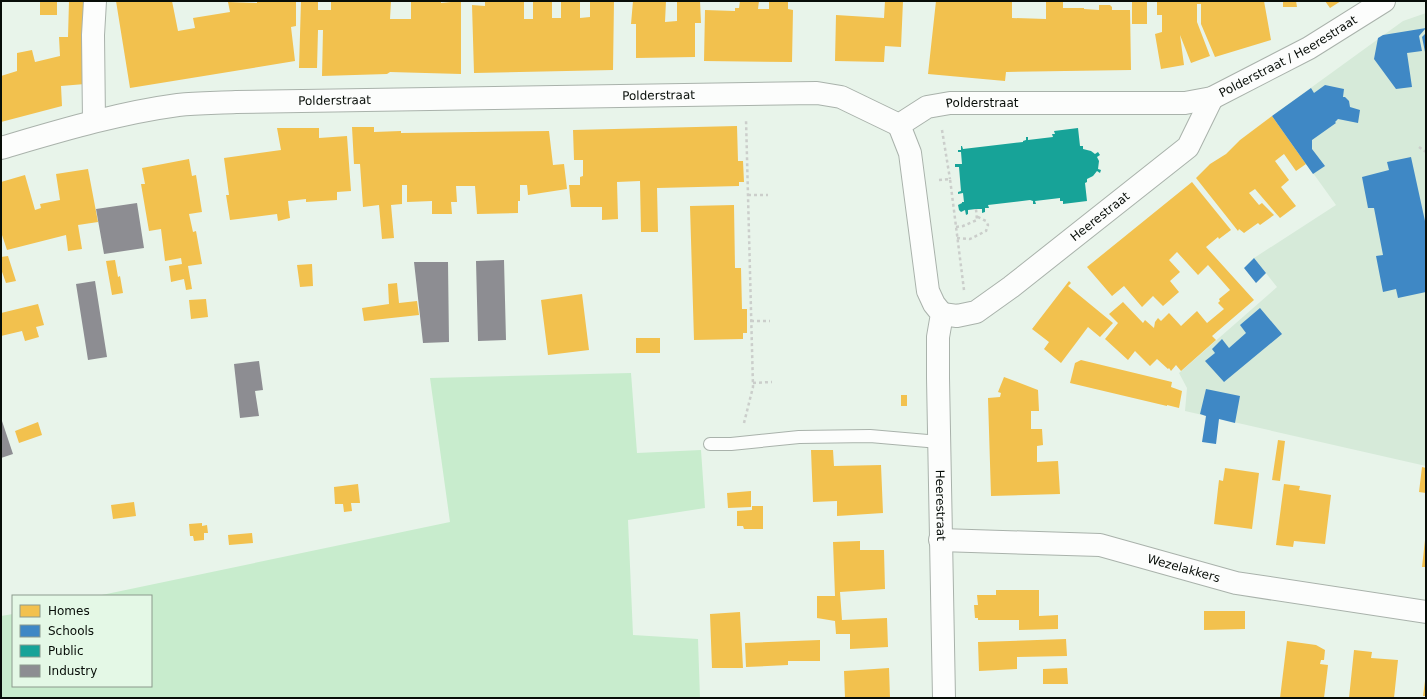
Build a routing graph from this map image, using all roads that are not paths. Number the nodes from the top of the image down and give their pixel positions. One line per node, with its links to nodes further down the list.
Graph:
1 (95, 1): 4 (street)
2 (1384, 1): 3 (street, Polderstraat / Heerestraat)
3 (1212, 98): 5 (street, Polderstraat); 7 (street, Heerestraat)
4 (94, 121): 5 (street, Polderstraat); 6 (street, Polderstraat)
5 (899, 125): 7 (street)
6 (1, 148)
7 (942, 314): 8 (street, Heerestraat)
8 (939, 442): 9 (lane); 10 (street, Heerestraat)
9 (710, 444)
10 (940, 540): 11 (street, Wezelakkers); 12 (street, Heerestraat)
11 (1426, 612)
12 (944, 698)

